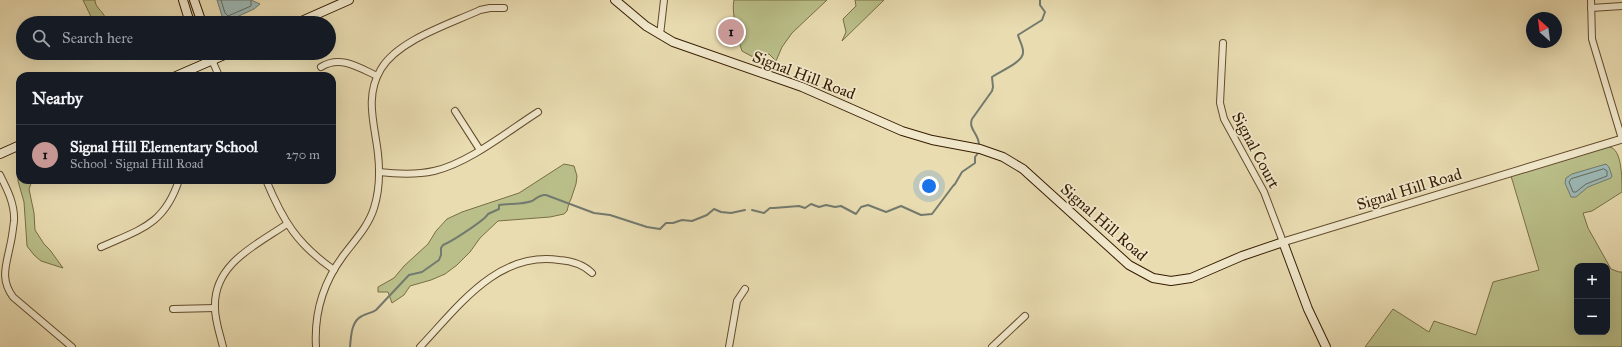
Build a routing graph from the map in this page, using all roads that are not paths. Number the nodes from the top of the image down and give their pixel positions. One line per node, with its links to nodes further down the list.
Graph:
1 (183, 0): 10 (main road)
2 (194, 0): 11 (main road)
3 (349, 0): 12 (main road)
4 (615, 0): 13 (main road, Signal Hill Road)
5 (664, 0): 13 (street)
6 (1591, 0): 9 (street)
7 (1622, 6): 9 (street)
8 (504, 8): 20 (street)
9 (1590, 8): 23 (street)
10 (188, 16)
11 (200, 16)
12 (313, 16)
13 (660, 35): 32 (main road, Signal Hill Road)
14 (1223, 43): 32 (street, Signal Court)
15 (206, 60): 18 (main road)
16 (213, 60): 19 (street)
17 (320, 67): 20 (street)
18 (184, 72)
19 (218, 72)
20 (377, 76): 27 (street)
21 (455, 111): 25 (street)
22 (538, 112): 25 (street)
23 (1622, 139): 32 (street, Signal Hill Road)
24 (16, 147): 26 (main road)
25 (480, 150): 27 (street)
26 (0, 154)
27 (379, 172): 34 (street)
28 (0, 174): 40 (street)
29 (177, 184): 33 (street)
30 (268, 184): 31 (street)
31 (287, 224): 34 (street); 37 (street)
32 (1283, 242): 46 (main road)
33 (101, 247)
34 (334, 270): 42 (street)
35 (592, 273): 43 (street)
36 (745, 289): 44 (street)
37 (215, 308): 38 (street); 41 (street)
38 (173, 309)
39 (1025, 316): 45 (street)
40 (72, 347)
41 (224, 347)
42 (316, 347)
43 (420, 347)
44 (729, 347)
45 (992, 347)
46 (1326, 347)

